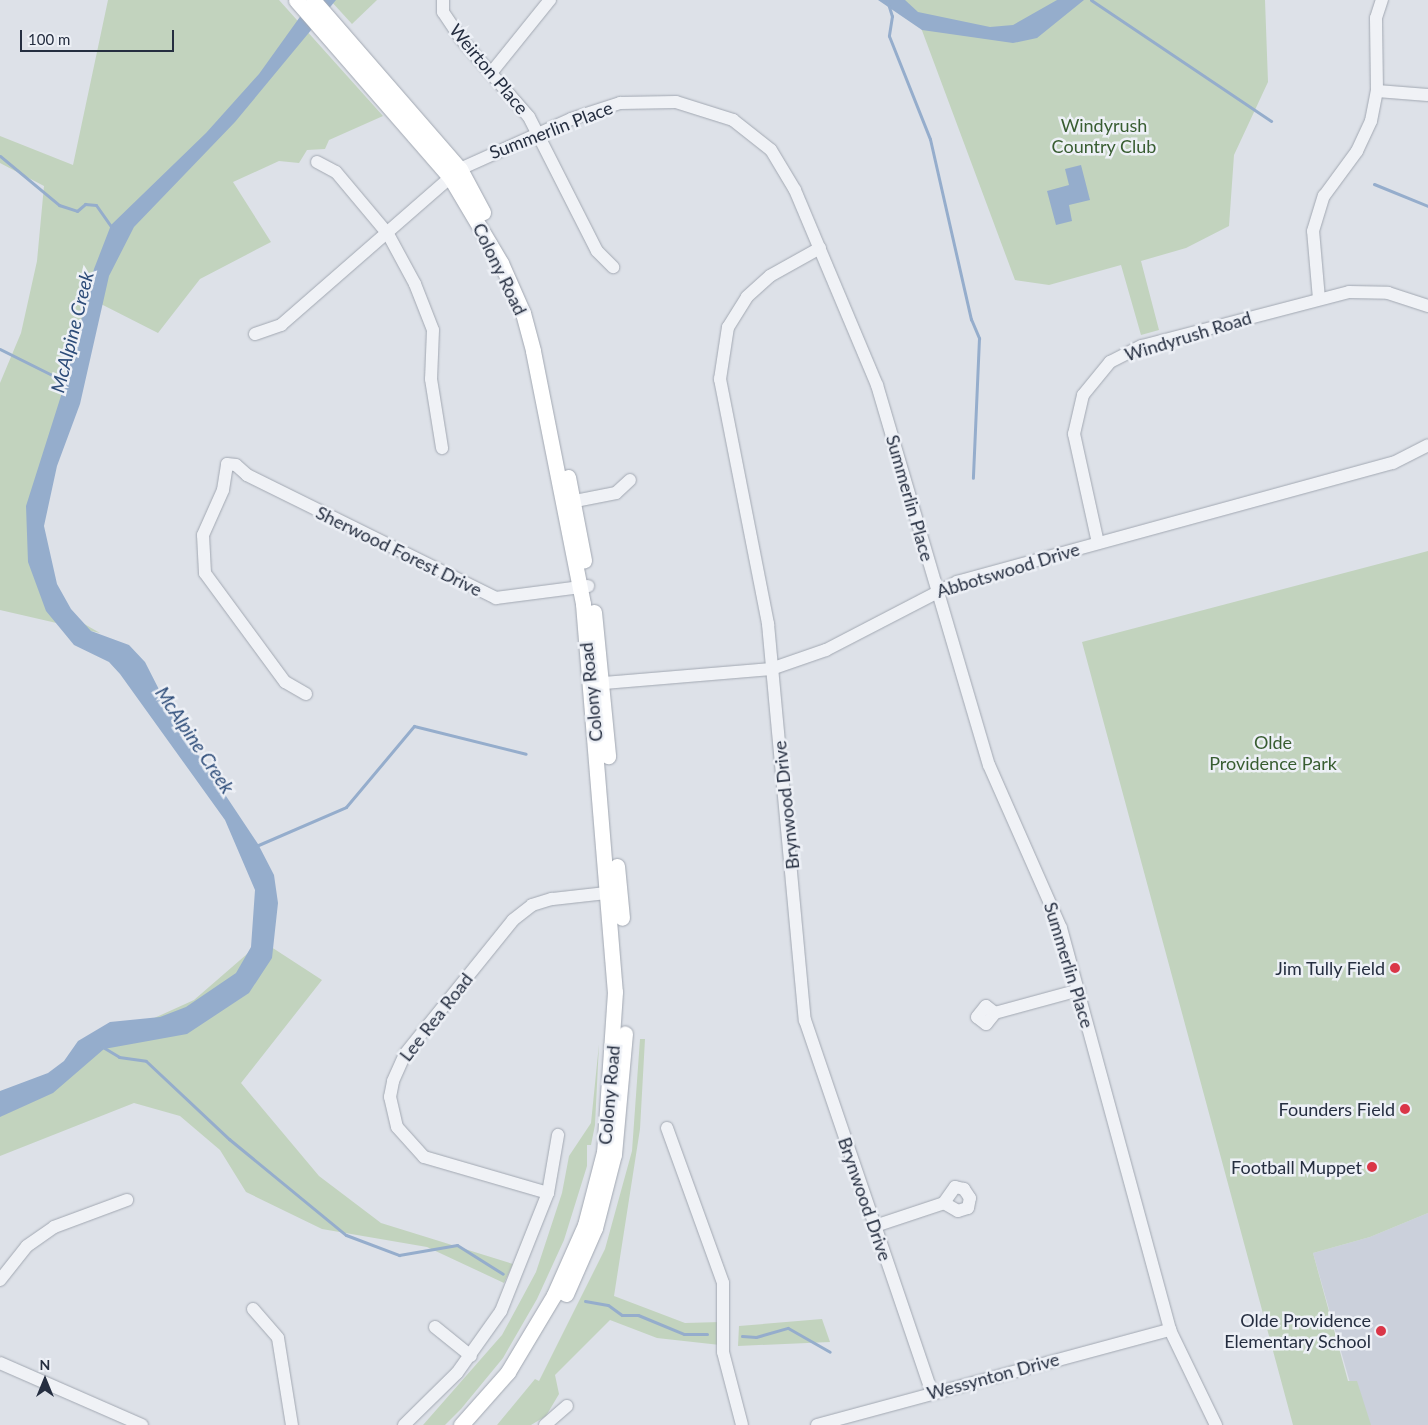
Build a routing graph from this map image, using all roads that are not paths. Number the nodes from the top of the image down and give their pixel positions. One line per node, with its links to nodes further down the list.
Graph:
1 (296, 0): 6 (main road, Colony Road)
2 (313, 0): 6 (main road, Colony Road)
3 (443, 0): 7 (street, Weirton Place)
4 (550, 0): 7 (street)
5 (1382, 0): 8 (street)
6 (352, 53): 12 (main road, Colony Road)
7 (491, 73): 10 (street, Weirton Place)
8 (1377, 91): 9 (street); 16 (street)
9 (1428, 95)
10 (537, 135): 12 (street, Summerlin Place); 14 (street, Summerlin Place); 15 (street, Weirton Place)
11 (316, 162): 13 (street)
12 (455, 173): 13 (street, Summerlin Place); 22 (main road, Colony Road)
13 (388, 234): 18 (street, Summerlin Place); 20 (street)
14 (820, 248): 25 (street, Summerlin Place); 26 (street, Brynwood Drive)
15 (613, 267)
16 (1319, 299): 17 (street, Windyrush Road); 23 (street, Windyrush Road)
17 (1428, 306)
18 (255, 334)
19 (1428, 445): 23 (street, Abbotswood Drive)
20 (442, 448)
21 (630, 480): 22 (street)
22 (568, 503): 24 (main road, Colony Road)
23 (1098, 543): 25 (street, Abbotswood Drive)
24 (584, 587): 27 (main road, Colony Road); 28 (street, Sherwood Forest Drive)
25 (937, 590): 26 (street, Abbotswood Drive); 30 (street, Summerlin Place)
26 (771, 669): 27 (street, Abbotswood Drive); 38 (street, Brynwood Drive)
27 (596, 684): 29 (main road, Colony Road)
28 (306, 694)
29 (614, 892): 32 (main road, Colony Road); 35 (street, Lee Rea Road)
30 (1079, 990): 31 (street); 42 (street, Summerlin Place)
31 (995, 1013)
32 (616, 1093): 50 (main road, Colony Road); 51 (main road, Colony Road)
33 (667, 1128): 53 (street)
34 (558, 1135): 35 (street)
35 (548, 1193): 43 (street)
36 (126, 1200): 39 (street)
37 (944, 1203): 38 (street)
38 (875, 1226): 45 (street, Brynwood Drive)
39 (0, 1280)
40 (253, 1309): 48 (street)
41 (435, 1327): 43 (street)
42 (1170, 1330): 45 (street, Wessynton Drive); 55 (street, Summerlin Place)
43 (471, 1356): 49 (street)
44 (0, 1363): 47 (street)
45 (932, 1392): 54 (street, Wessynton Drive)
46 (567, 1406): 52 (street)
47 (142, 1425)
48 (292, 1425)
49 (404, 1425)
50 (461, 1425)
51 (474, 1425)
52 (545, 1425)
53 (742, 1425)
54 (817, 1425)
55 (1216, 1425)

